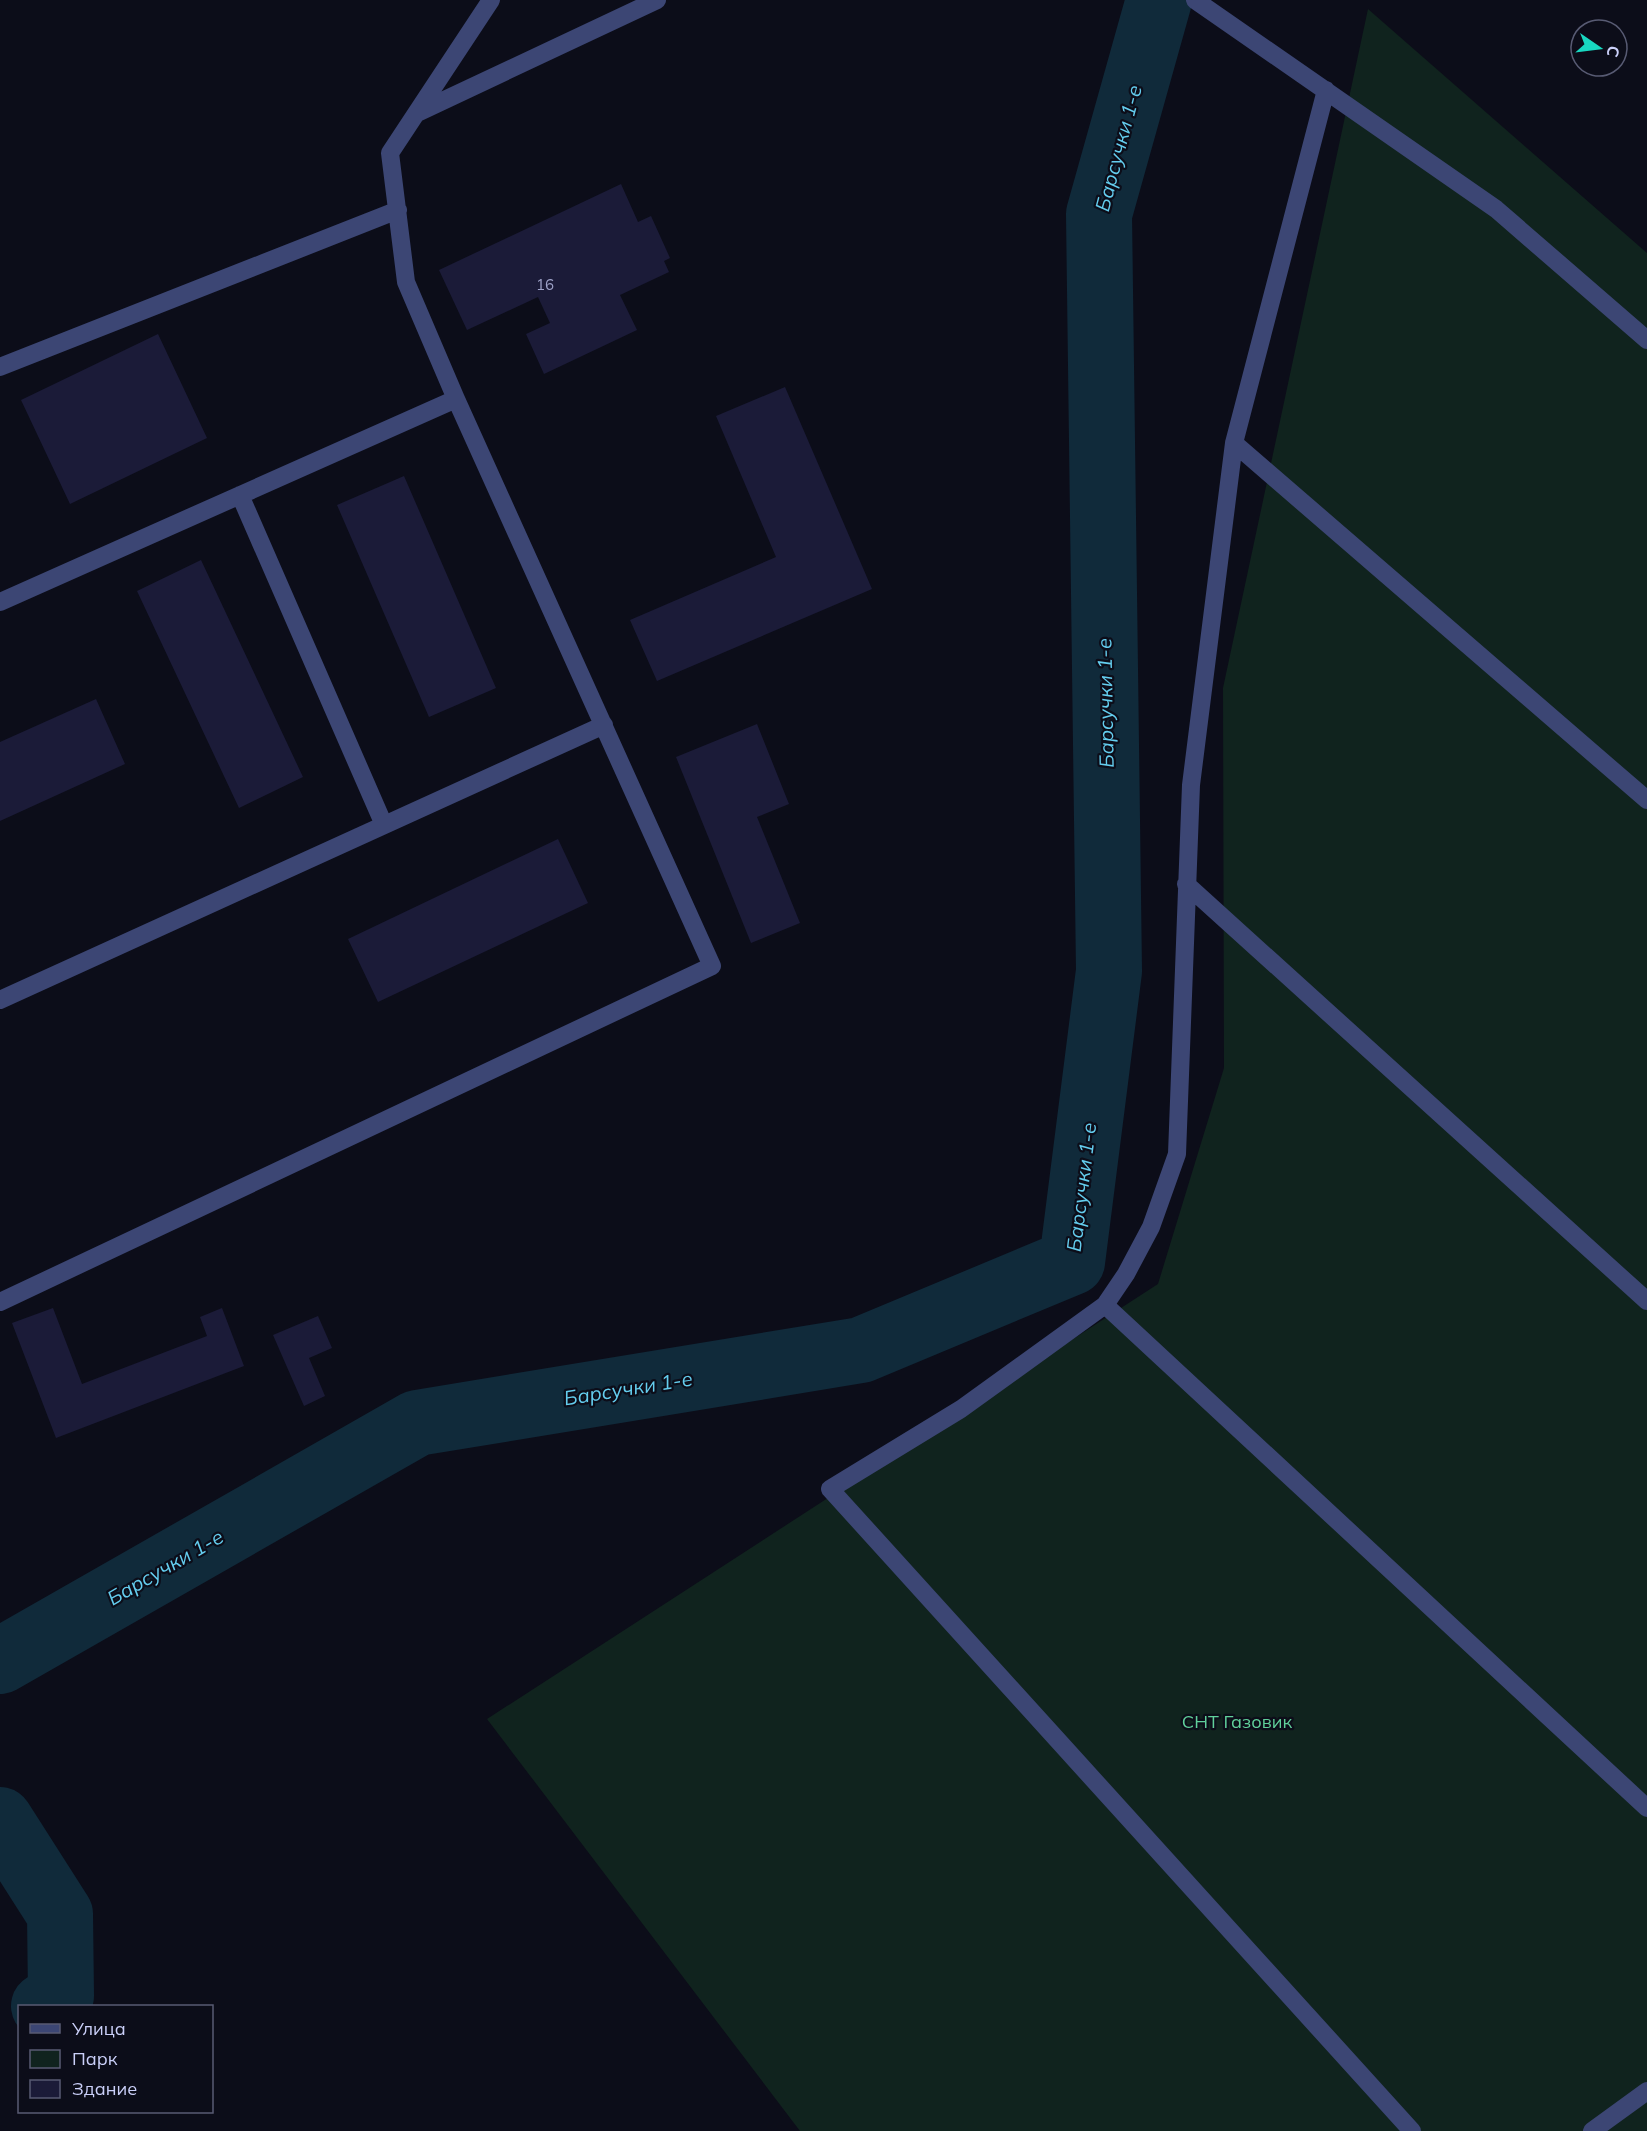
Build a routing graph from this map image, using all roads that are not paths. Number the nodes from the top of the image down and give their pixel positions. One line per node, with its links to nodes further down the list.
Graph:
1 (491, 0): 5 (street)
2 (657, 0): 5 (street)
3 (1195, 0): 4 (street)
4 (1326, 90): 7 (street); 10 (street)
5 (416, 114): 6 (street)
6 (398, 210): 8 (street); 9 (street)
7 (1647, 340)
8 (0, 367)
9 (456, 399): 11 (street); 13 (street)
10 (1234, 443): 14 (street); 16 (street)
11 (240, 495): 12 (street); 15 (street)
12 (0, 602)
13 (604, 725): 15 (street); 19 (street)
14 (1647, 800)
15 (384, 825): 17 (street)
16 (1186, 884): 18 (street); 20 (street)
17 (0, 1000)
18 (1647, 1301)
19 (0, 1302)
20 (1105, 1305): 21 (street); 23 (street)
21 (1647, 1808)
22 (1647, 2091): 24 (street)
23 (1412, 2131)
24 (1592, 2131)

